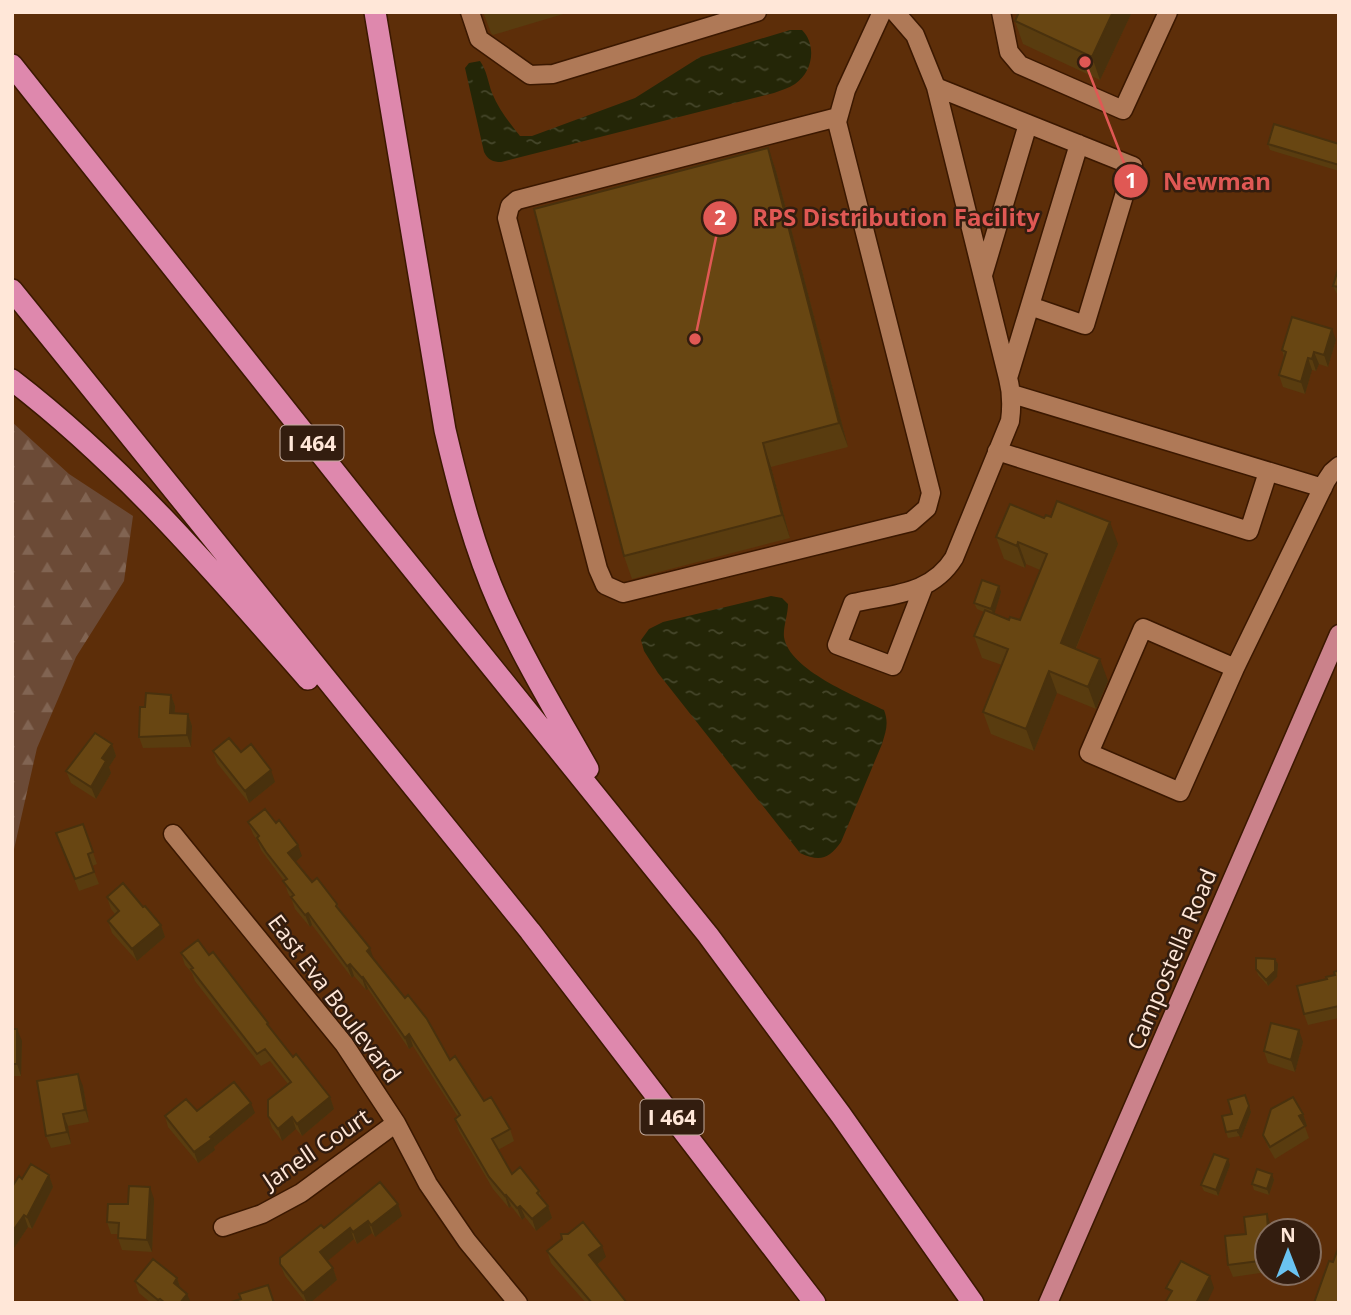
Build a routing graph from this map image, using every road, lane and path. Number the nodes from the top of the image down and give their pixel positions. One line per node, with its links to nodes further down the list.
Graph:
1 (375, 12): 25 (highway)
2 (471, 12): 3 (street)
3 (757, 12)
4 (882, 12): 10 (street)
5 (895, 12): 9 (street)
6 (1001, 12): 7 (street)
7 (1168, 12)
8 (12, 65): 25 (highway, I 464)
9 (936, 87): 11 (street); 13 (street)
10 (838, 117): 10 (street)
11 (1028, 124): 12 (street); 13 (street)
12 (1079, 145): 15 (street); 15 (street)
13 (983, 275): 17 (street)
14 (12, 290): 27 (highway, I 464)
15 (1030, 306): 17 (street)
16 (12, 380): 27 (highway)
17 (1010, 386): 18 (street); 20 (street)
18 (997, 452): 20 (street); 22 (street)
19 (1339, 466): 21 (street)
20 (1268, 472): 21 (street)
21 (1323, 488): 24 (street)
22 (923, 588): 22 (street)
23 (1339, 634): 33 (main road, Campostella Road)
24 (1235, 668): 24 (street)
25 (616, 820): 32 (highway, I 464)
26 (173, 834): 28 (street, East Eva Boulevard)
27 (530, 931): 31 (highway, I 464)
28 (396, 1123): 29 (street, Janell Court); 30 (street, East Eva Boulevard)
29 (223, 1227)
30 (518, 1303)
31 (815, 1303)
32 (973, 1303)
33 (1048, 1303)

